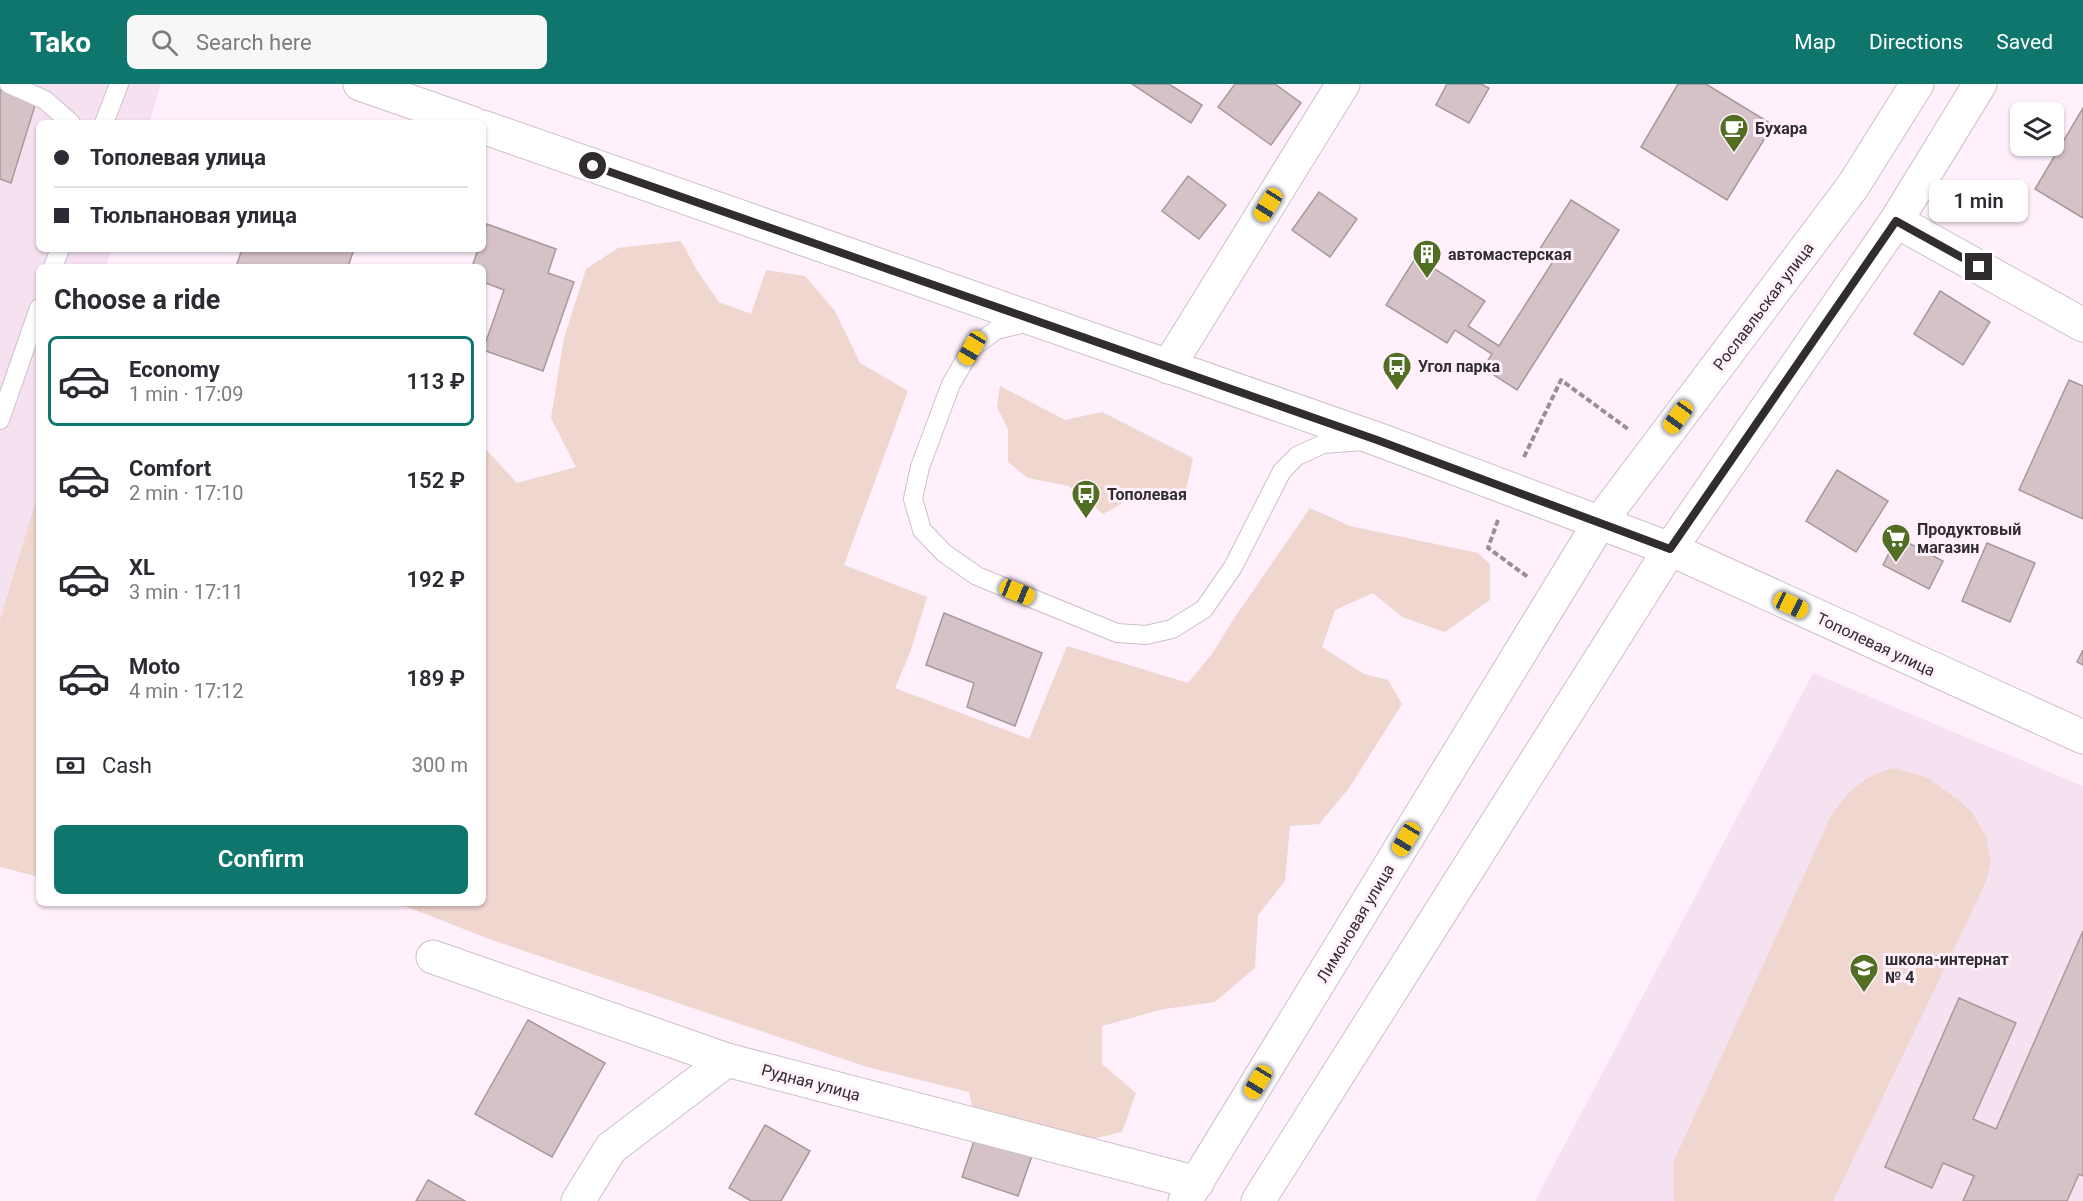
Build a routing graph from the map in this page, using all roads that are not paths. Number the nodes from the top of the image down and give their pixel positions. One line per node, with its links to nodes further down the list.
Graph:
1 (9, 84): 7 (lane)
2 (119, 84): 8 (lane)
3 (1343, 84): 15 (main road)
4 (1917, 84): 18 (main road, Рославльская улица)
5 (1980, 84): 11 (main road)
6 (370, 86): 9 (main road)
7 (68, 120)
8 (105, 120)
9 (464, 120)
10 (486, 128): 13 (main road, Тополевая улица)
11 (1896, 221): 14 (main road); 19 (main road)
12 (36, 317): 16 (lane)
13 (1034, 321): 15 (main road, Тополевая улица); 17 (lane)
14 (2083, 325)
15 (1168, 367): 17 (main road, Тополевая улица)
16 (0, 420)
17 (1377, 440): 18 (main road, Тополевая улица)
18 (1600, 522): 19 (main road, Тополевая улица); 23 (main road, Лимоновая улица)
19 (1670, 549): 20 (main road, Тополевая улица); 25 (main road)
20 (2083, 737)
21 (432, 957): 22 (main road, Рудная улица)
22 (727, 1060): 23 (main road, Рудная улица); 24 (main road)
23 (1191, 1192)
24 (578, 1201)
25 (1258, 1201)

